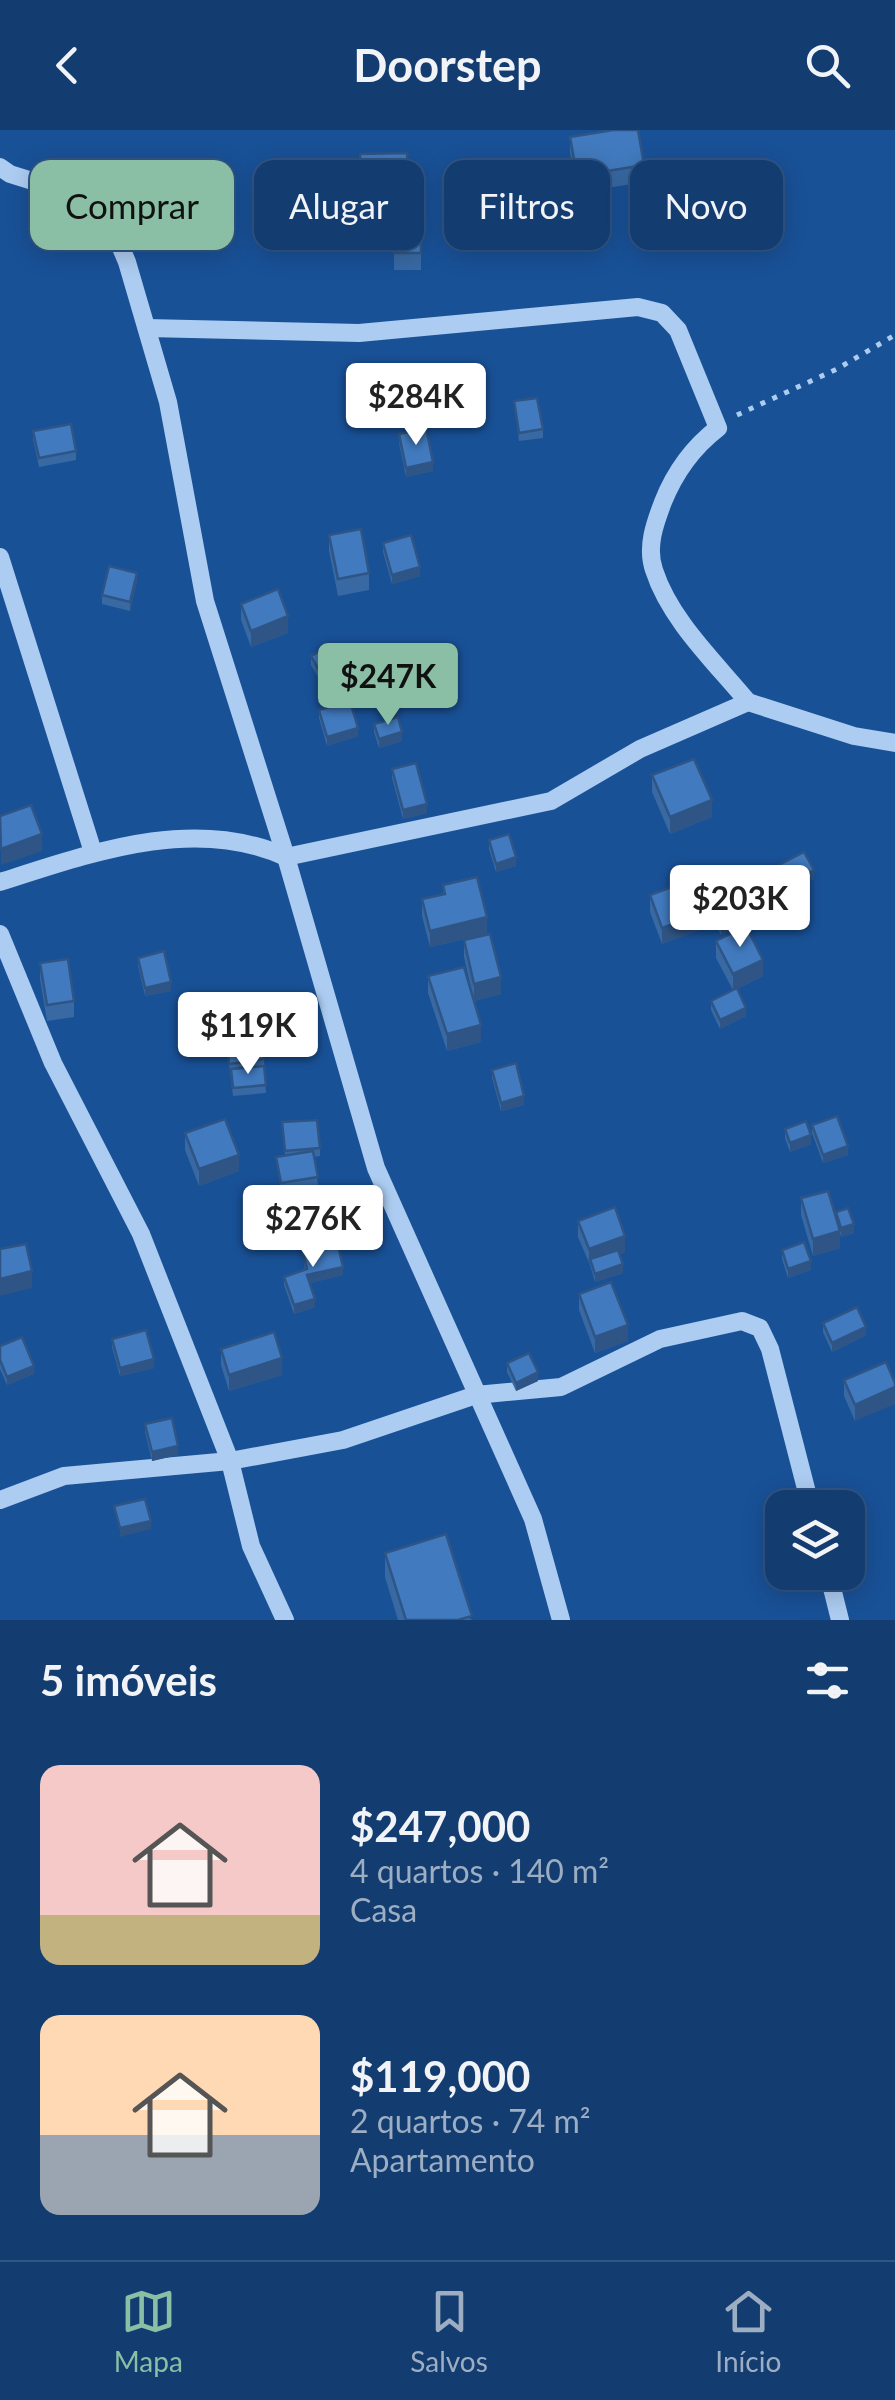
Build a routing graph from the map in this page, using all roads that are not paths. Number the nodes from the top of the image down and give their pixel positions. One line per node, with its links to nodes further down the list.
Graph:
1 (0, 167): 2 (street)
2 (146, 328): 5 (street); 8 (street)
3 (0, 558): 4 (street)
4 (3, 590): 7 (street)
5 (748, 702): 6 (street); 8 (street)
6 (895, 743)
7 (93, 852): 8 (street); 9 (street)
8 (286, 857): 11 (street)
9 (0, 882)
10 (0, 934): 12 (street)
11 (476, 1395): 12 (street); 13 (street); 17 (street)
12 (230, 1461): 14 (street); 16 (street)
13 (806, 1490)
14 (0, 1500)
15 (832, 1590): 18 (street)
16 (285, 1620)
17 (561, 1620)
18 (840, 1620)

